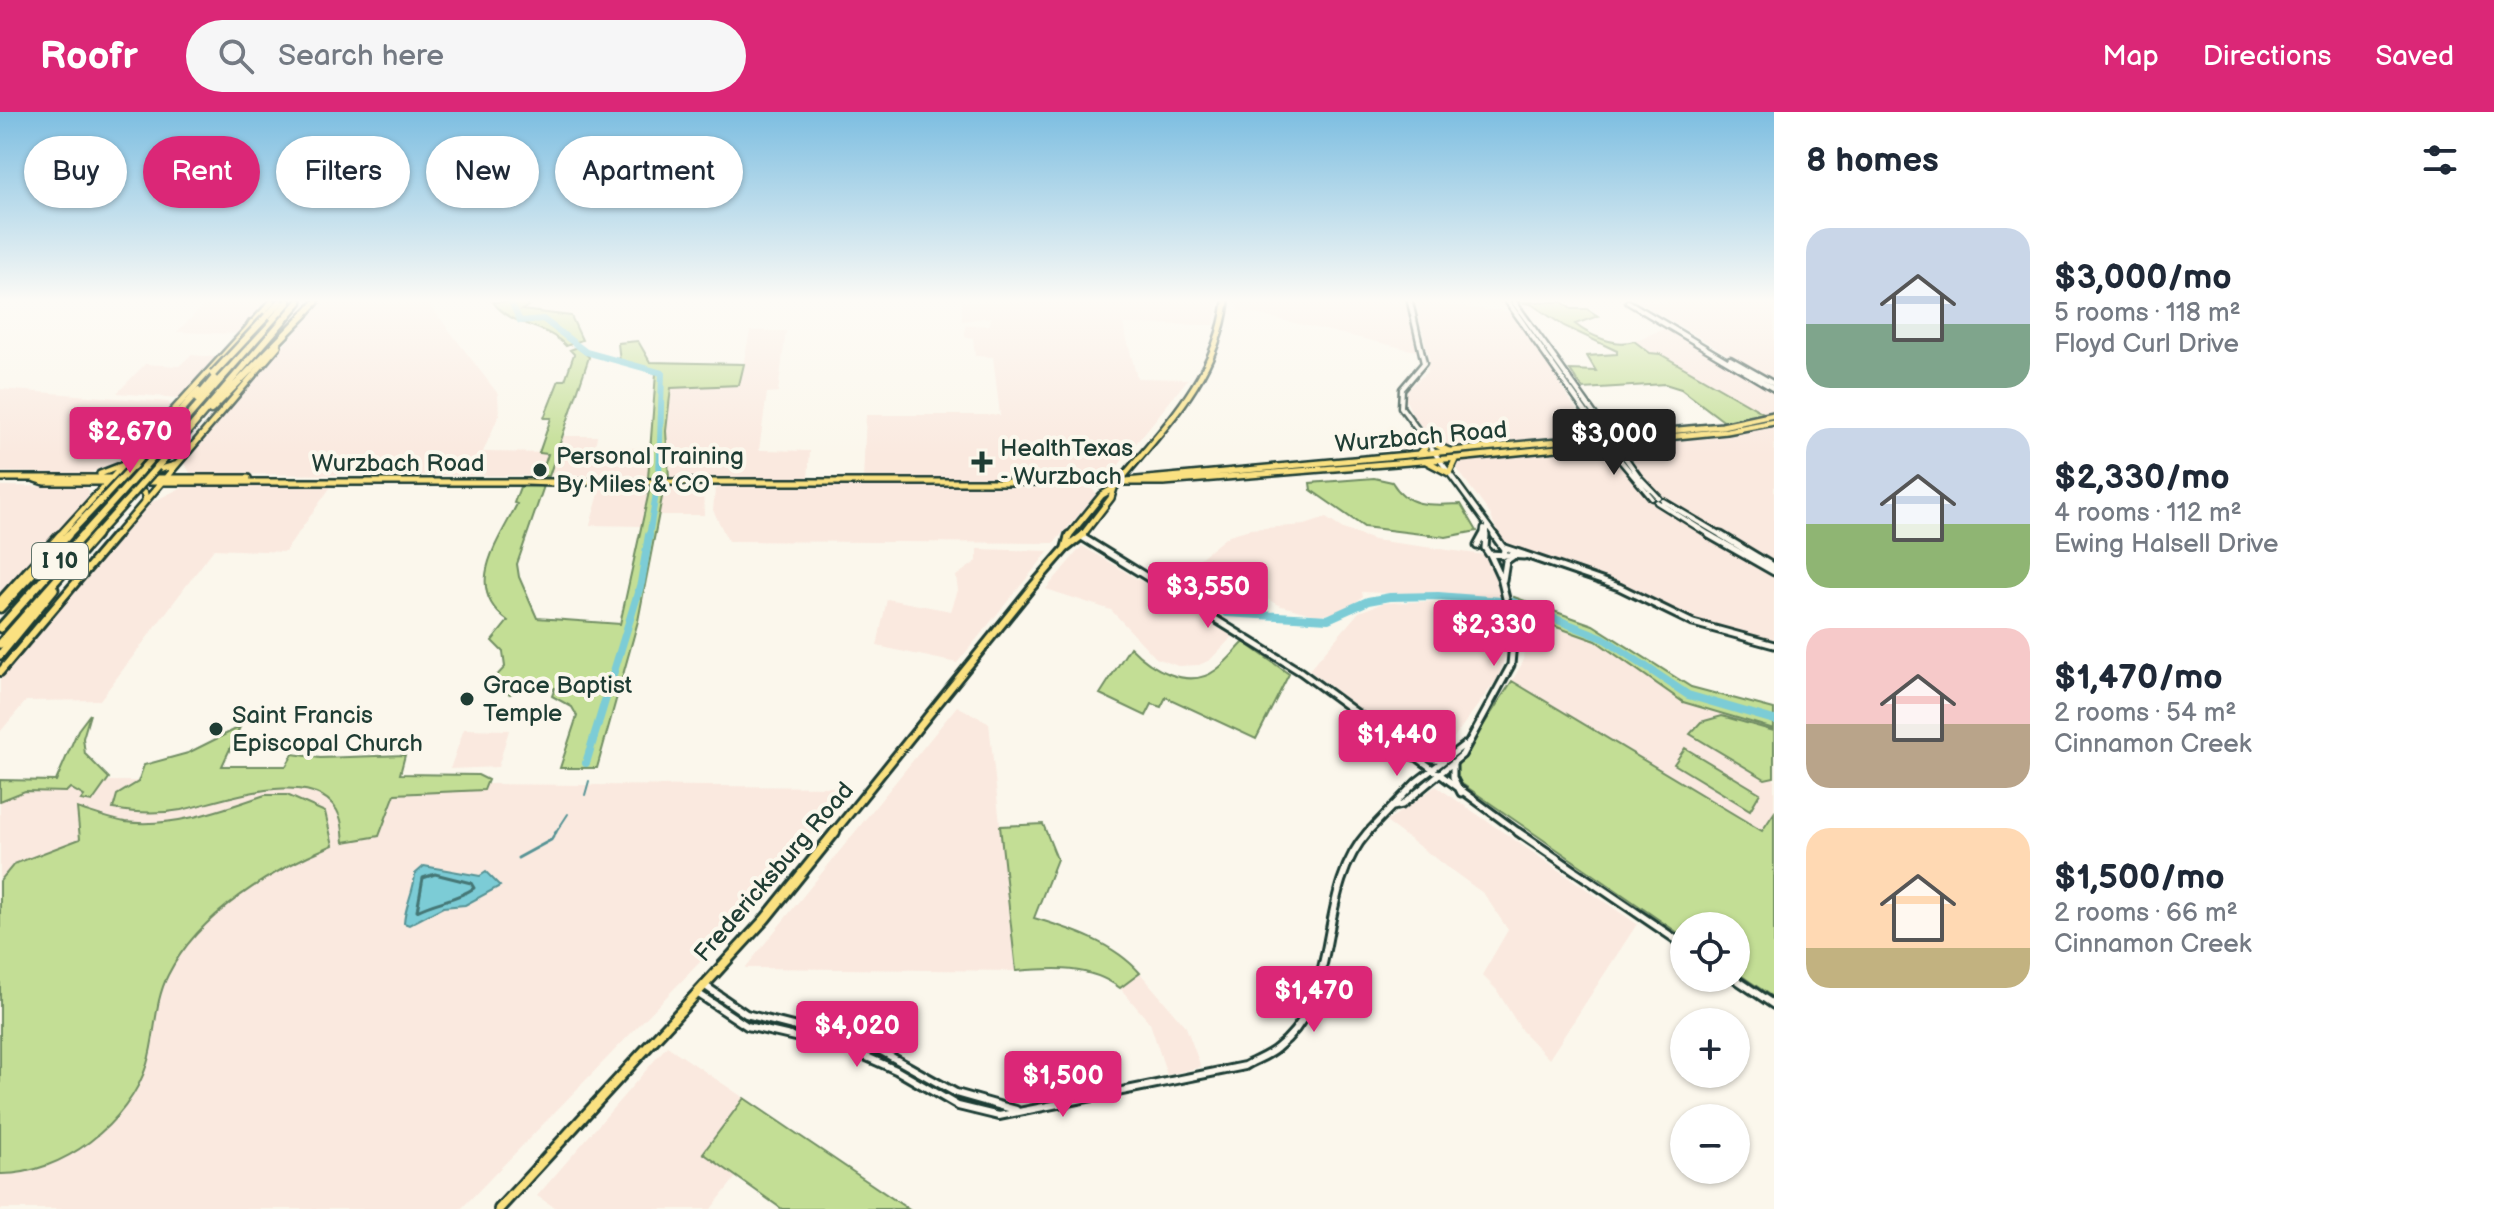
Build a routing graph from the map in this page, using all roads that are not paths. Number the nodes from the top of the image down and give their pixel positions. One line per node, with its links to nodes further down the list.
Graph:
1 (225, 353): 28 (main road)
2 (230, 353): 16 (highway)
3 (232, 353): 28 (highway, bridge)
4 (243, 353): 16 (highway, I 10)
5 (255, 353): 17 (highway, I 10)
6 (266, 353): 17 (highway)
7 (272, 353): 29 (main road)
8 (1213, 353): 27 (main road, Fredericksburg Road)
9 (1422, 353): 20 (street)
10 (1547, 353): 15 (street)
11 (1717, 353): 12 (street)
12 (1774, 387)
13 (1774, 415): 18 (main road, Wurzbach Road)
14 (1774, 422): 18 (main road, Wurzbach Road)
15 (1599, 426): 18 (main road); 19 (street); 21 (main road)
16 (173, 433): 66 (highway, I 10, bridge)
17 (186, 433): 52 (highway, I 10, bridge)
18 (1627, 438): 19 (main road, Wurzbach Road); 23 (main road)
19 (1608, 439): 21 (main road, Wurzbach Road); 23 (street)
20 (1425, 440): 22 (main road); 24 (street); 25 (main road)
21 (1587, 441): 22 (main road, Wurzbach Road); 23 (main road); 26 (main road, Wurzbach Road)
22 (1453, 452): 24 (main road, Wurzbach Road)
23 (1618, 454): 62 (street)
24 (1438, 456): 25 (main road, Wurzbach Road); 26 (main road, Wurzbach Road); 30 (street)
25 (1417, 458): 30 (main road); 36 (main road, Wurzbach Road); 45 (main road, Wurzbach Road)
26 (1458, 458): 30 (main road)
27 (1135, 461): 36 (main road); 45 (main road, Fredericksburg Road)
28 (129, 463): 29 (main road); 31 (main road); 32 (main road); 65 (highway, bridge)
29 (178, 464): 33 (main road); 34 (main road)
30 (1449, 473): 50 (street)
31 (91, 476): 32 (main road, Wurzbach Road); 37 (main road, Wurzbach Road)
32 (114, 476): 33 (main road, Wurzbach Road); 41 (main road)
33 (168, 477): 34 (main road, Wurzbach Road); 44 (main road)
34 (189, 477): 38 (main road, Wurzbach Road)
35 (0, 478): 37 (main road, Wurzbach Road)
36 (1150, 478): 45 (main road, Wurzbach Road)
37 (35, 479): 40 (main road, Wurzbach Road)
38 (271, 480): 39 (main road, Wurzbach Road); 43 (main road, Wurzbach Road)
39 (257, 482): 42 (main road, Wurzbach Road); 46 (main road)
40 (84, 483): 41 (main road, Wurzbach Road); 49 (main road)
41 (108, 483): 44 (main road, Wurzbach Road); 49 (main road)
42 (181, 483): 44 (main road, Wurzbach Road); 48 (main road)
43 (1085, 483): 45 (main road, Wurzbach Road); 47 (main road)
44 (162, 484): 48 (main road)
45 (1116, 485): 47 (main road, Fredericksburg Road); 53 (main road, Fredericksburg Road)
46 (264, 491)
47 (1102, 495): 51 (main road, Fredericksburg Road)
48 (148, 498): 49 (main road); 70 (main road)
49 (93, 499): 64 (main road)
50 (1484, 524): 54 (street); 55 (street); 56 (street)
51 (1077, 526): 53 (main road); 57 (main road, Fredericksburg Road)
52 (95, 536): 67 (highway, I 10); 69 (highway)
53 (1082, 537): 57 (main road, Fredericksburg Road); 72 (street)
54 (1487, 544): 56 (street); 58 (street)
55 (1477, 546)
56 (1501, 546): 59 (street); 61 (street)
57 (1065, 549): 80 (main road, Fredericksburg Road)
58 (1490, 554): 59 (street); 63 (street)
59 (1502, 556): 60 (street); 63 (street)
60 (1514, 556): 61 (street); 63 (street)
61 (1534, 556): 68 (street)
62 (1774, 570)
63 (1503, 584): 71 (street)
64 (0, 601)
65 (0, 608)
66 (0, 628)
67 (0, 644)
68 (1774, 645)
69 (0, 655)
70 (0, 672)
71 (1464, 745): 73 (street); 74 (street)
72 (1408, 754): 73 (street); 75 (street)
73 (1445, 760): 75 (street)
74 (1454, 763): 76 (street); 77 (street)
75 (1430, 771): 76 (street); 78 (street)
76 (1437, 776): 77 (street); 78 (street)
77 (1461, 794): 79 (street)
78 (1393, 807): 84 (street)
79 (1670, 936)
80 (704, 985): 82 (main road, Fredericksburg Road); 84 (street)
81 (1750, 989): 83 (street)
82 (697, 993): 84 (street); 85 (main road, Fredericksburg Road)
83 (1774, 1005)
84 (1017, 1110)
85 (499, 1209)

